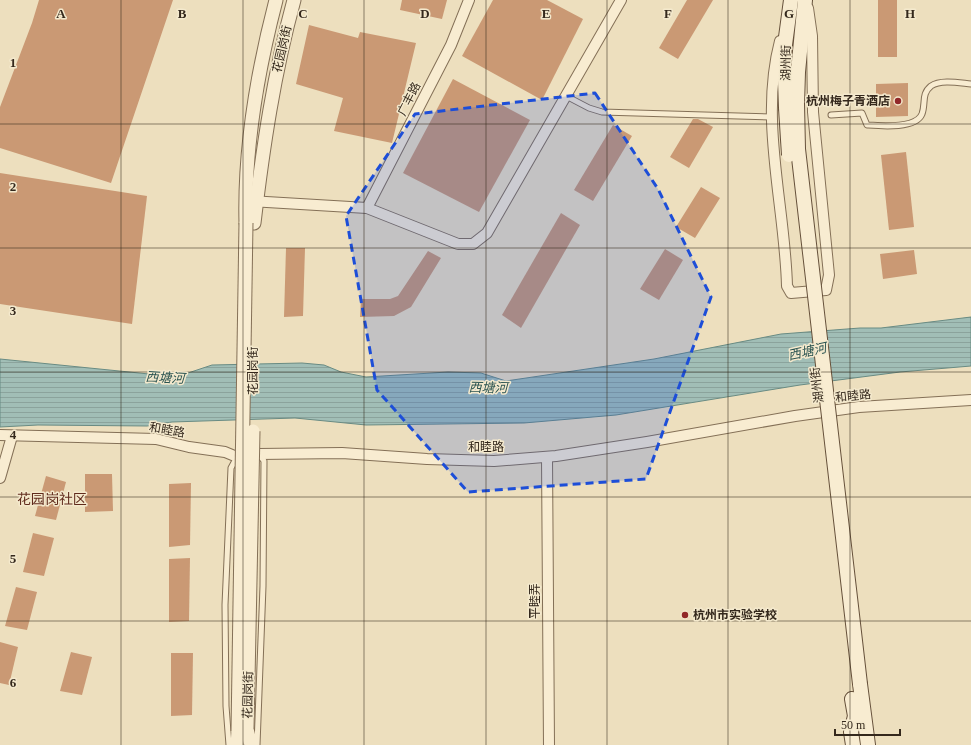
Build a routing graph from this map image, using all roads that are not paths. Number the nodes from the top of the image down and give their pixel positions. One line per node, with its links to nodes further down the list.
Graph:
1 (276, 0): 12 (street, 花园岗街)
2 (294, 0): 12 (street, 花园岗街)
3 (469, 0): 13 (street, 广丰路)
4 (621, 0): 8 (street)
5 (806, 0): 9 (main road, 湖州街); 11 (street)
6 (791, 1): 9 (main road, 湖州街); 11 (street)
7 (971, 84): 10 (lane)
8 (566, 96): 11 (lane); 13 (street)
9 (791, 106): 21 (main road, 湖州街, bridge)
10 (832, 115)
11 (773, 117)
12 (251, 201): 13 (street); 22 (street, 花园岗街, bridge)
13 (367, 208)
14 (971, 400): 19 (street, 和睦路)
15 (0, 436): 16 (street, 和睦路)
16 (12, 436): 18 (street, 和睦路); 20 (street)
17 (259, 454): 18 (street, 和睦路); 19 (street, 和睦路); 26 (lane)
18 (237, 457): 23 (lane)
19 (547, 457): 27 (street, 平睦弄)
20 (0, 478)
21 (855, 684): 28 (main road, 湖州街); 29 (main road, 湖州街)
22 (242, 730): 24 (street, 花园岗街); 25 (street, 花园岗街)
23 (229, 745)
24 (237, 745)
25 (251, 745)
26 (257, 745)
27 (549, 745)
28 (852, 745)
29 (868, 745)

